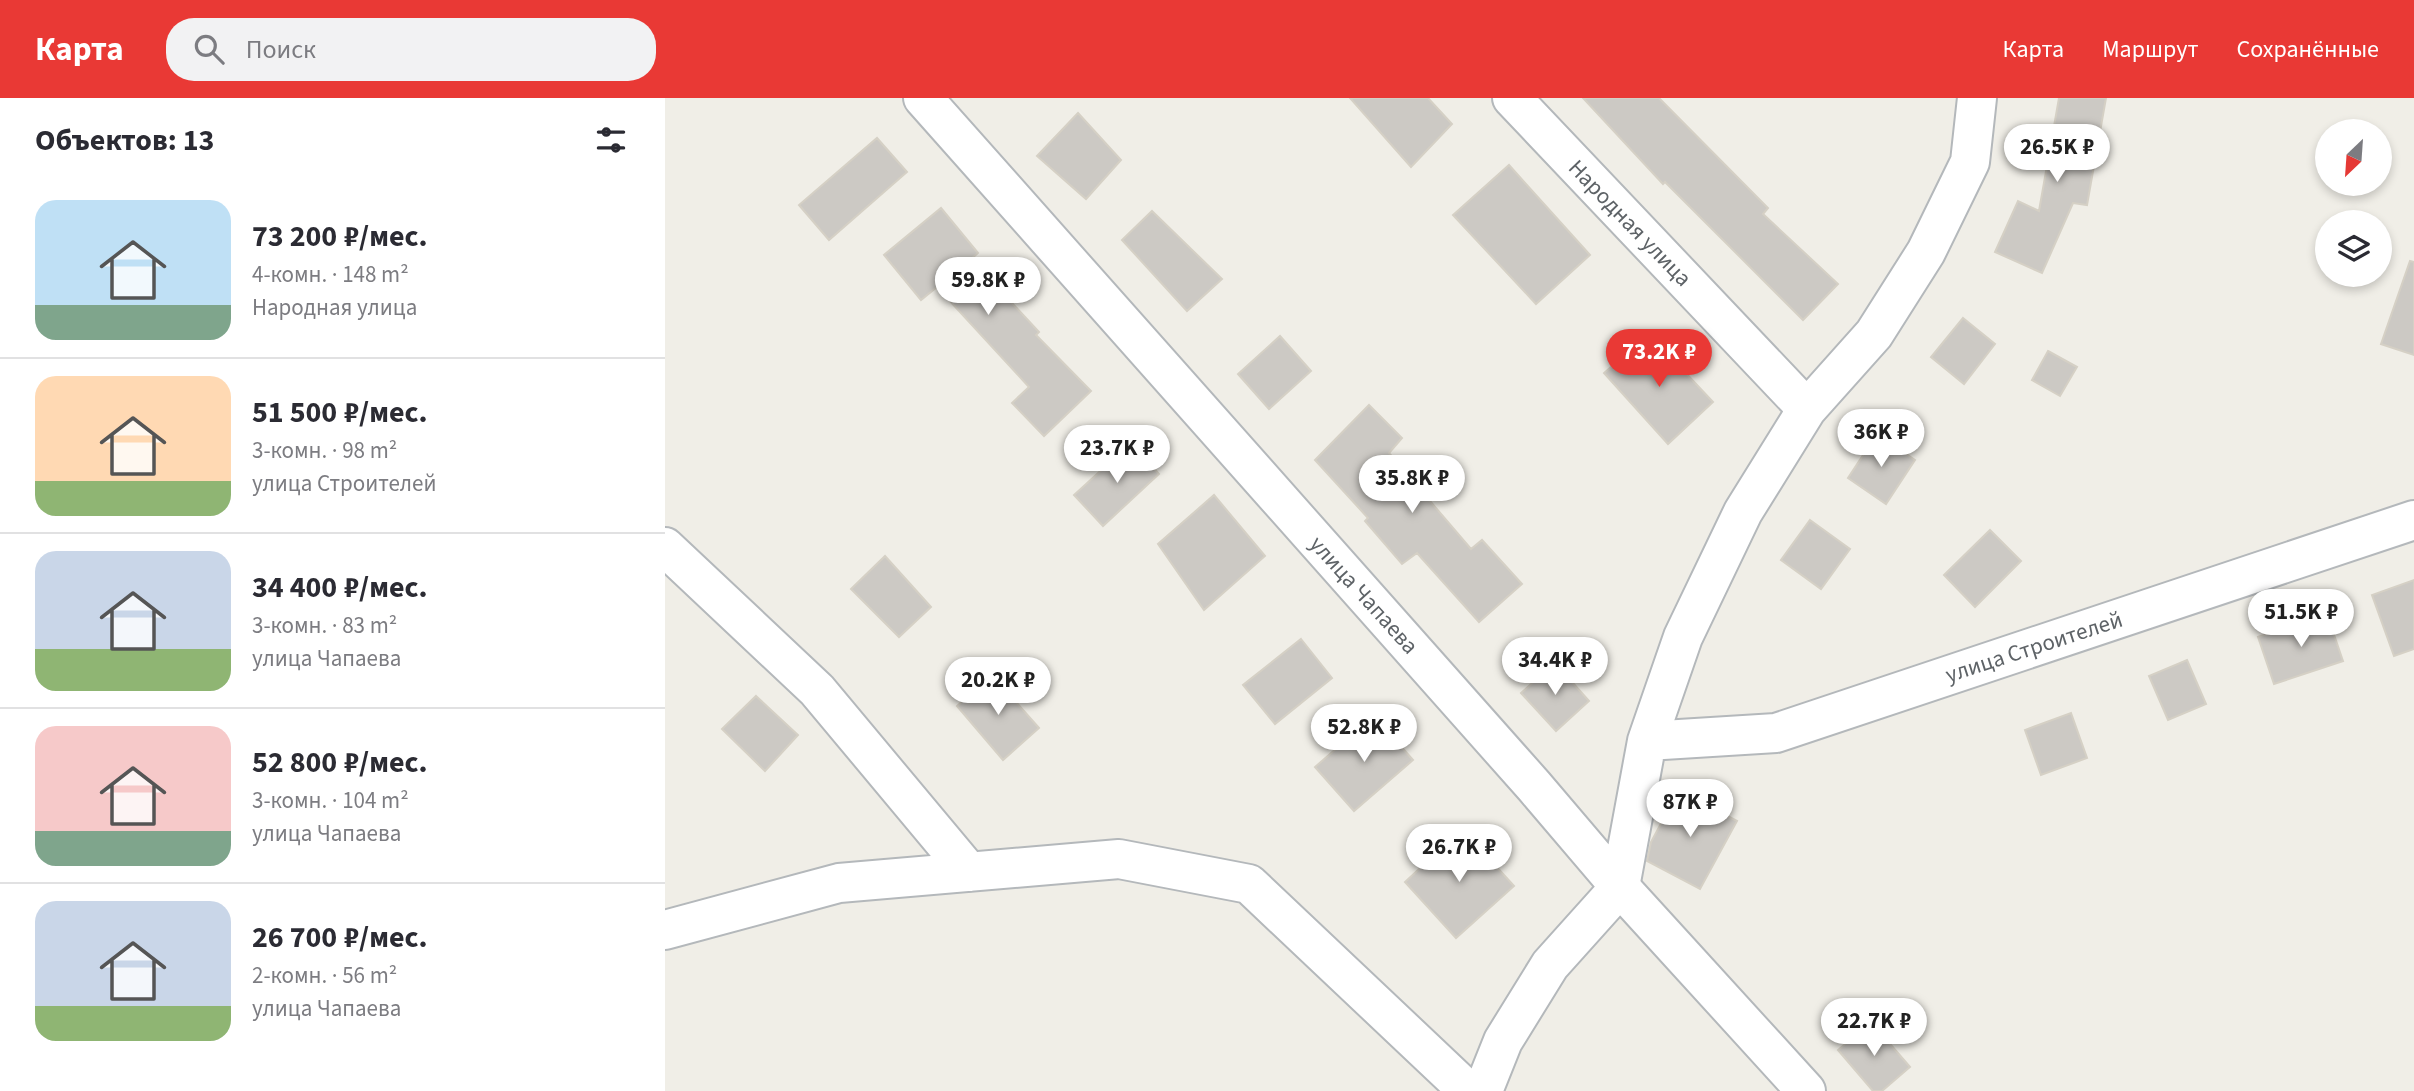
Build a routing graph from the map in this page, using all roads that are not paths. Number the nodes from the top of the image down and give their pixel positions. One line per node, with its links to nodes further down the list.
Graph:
1 (923, 98): 9 (street, улица Чапаева)
2 (1512, 98): 4 (street, Народная улица)
3 (1977, 98): 4 (street)
4 (1807, 409): 7 (street)
5 (2414, 520): 7 (street, улица Строителей)
6 (665, 547): 8 (street)
7 (1647, 741): 9 (street)
8 (969, 872): 10 (street); 11 (street)
9 (1620, 887): 12 (street); 13 (street, улица Чапаева)
10 (665, 930)
11 (1468, 1091)
12 (1483, 1091)
13 (1806, 1091)

